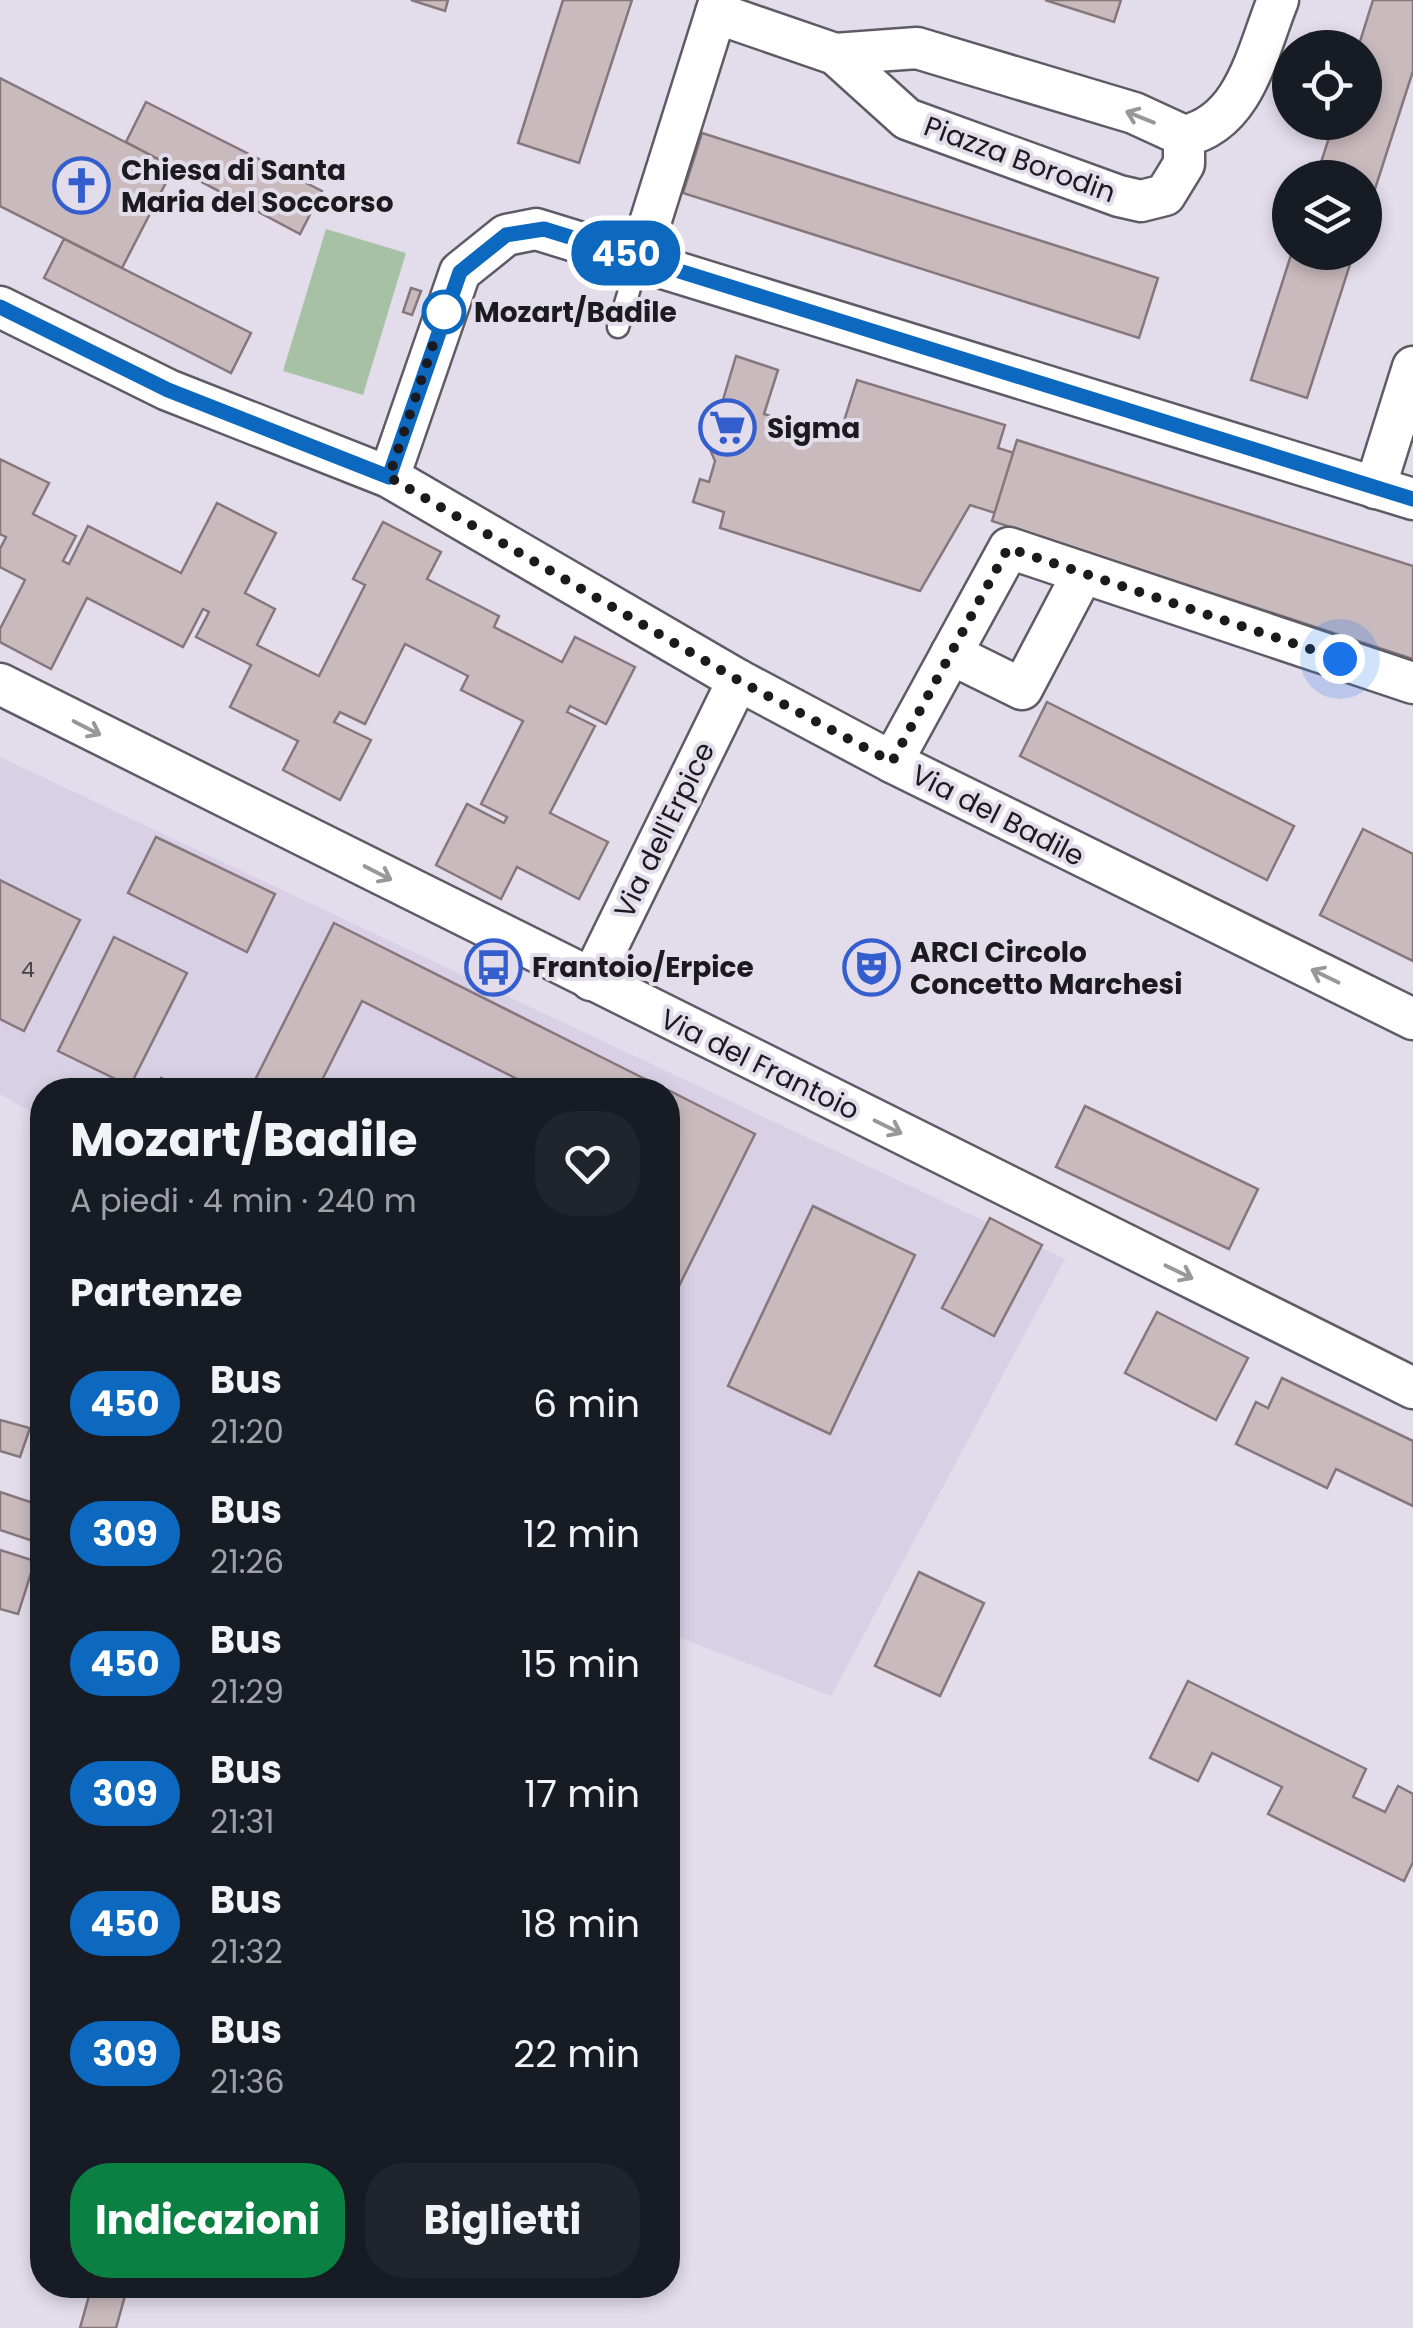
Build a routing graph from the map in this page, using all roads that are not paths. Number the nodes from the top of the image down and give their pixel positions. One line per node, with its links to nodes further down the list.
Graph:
1 (1278, 0): 4 (street)
2 (718, 6): 3 (street, Piazza Borodin); 5 (street)
3 (835, 54): 4 (street, Piazza Borodin, one-way to 3); 4 (street, Piazza Borodin)
4 (1184, 136)
5 (639, 258): 7 (lane); 9 (street); 10 (street)
6 (0, 307): 9 (street, Via del Badile)
7 (618, 327)
8 (1413, 366): 10 (street)
9 (389, 477): 14 (street, Via del Badile)
10 (1375, 488): 11 (street)
11 (1413, 500)
12 (1083, 573): 13 (street); 13 (street); 15 (street)
13 (951, 654): 17 (street)
14 (738, 680): 17 (street, Via del Badile); 18 (street, Via dell'Erpice)
15 (1413, 683)
16 (0, 684): 18 (street, Via del Frantoio, one-way to 18)
17 (892, 762): 19 (street, Via del Badile, one-way to 17)
18 (590, 980): 20 (street, Via del Frantoio, one-way to 20)
19 (1413, 1019)
20 (1413, 1388)

